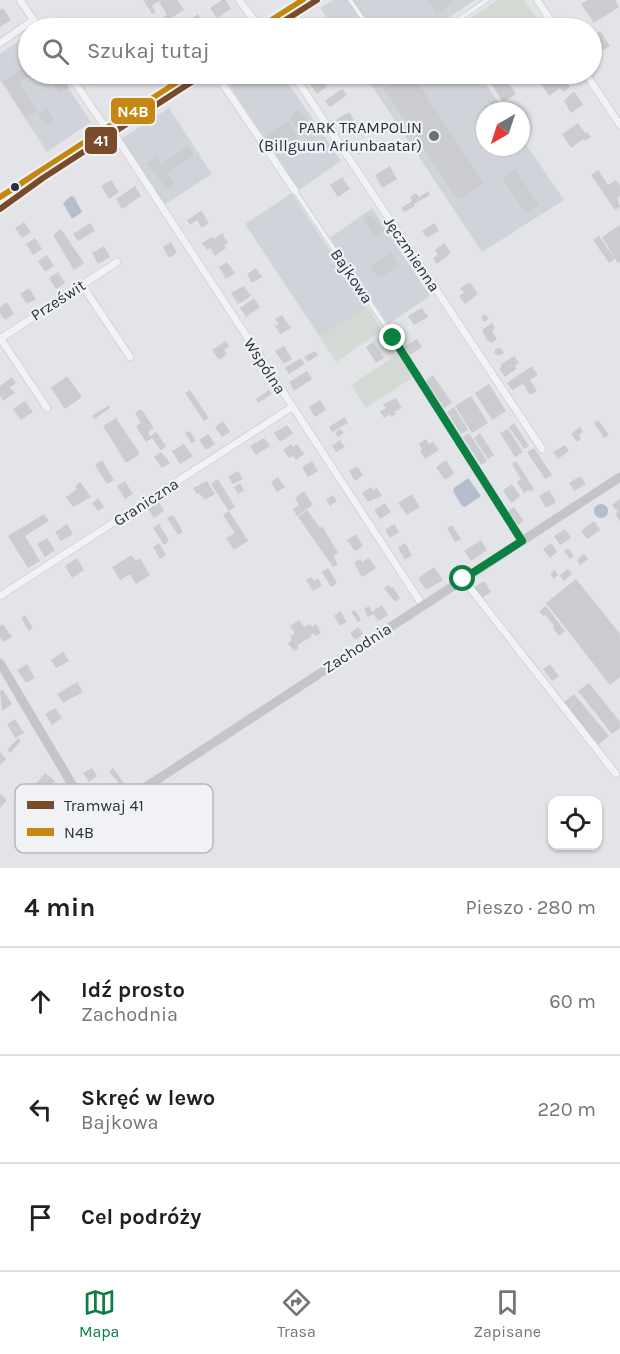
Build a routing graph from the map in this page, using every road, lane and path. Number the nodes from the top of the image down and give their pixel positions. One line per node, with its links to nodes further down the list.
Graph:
1 (20, 0): 7 (street)
2 (239, 0): 8 (street)
3 (303, 0): 9 (street)
4 (350, 0): 10 (lane)
5 (488, 0): 11 (lane)
6 (537, 0): 12 (street)
7 (32, 18)
8 (252, 18)
9 (275, 18)
10 (362, 18)
11 (461, 18)
12 (549, 18)
13 (18, 30): 14 (street)
14 (0, 43)
15 (76, 84): 21 (street, Wspólna)
16 (174, 84): 21 (street)
17 (223, 84): 22 (street, Bajkowa)
18 (300, 84): 31 (street, Jęczmienna)
19 (593, 84): 20 (street)
20 (620, 125)
21 (107, 127): 23 (street); 29 (street, Wspólna)
22 (295, 191): 27 (lane, Bajkowa)
23 (0, 197)
24 (117, 262): 25 (street, Prześwit)
25 (82, 285): 26 (street, Prześwit); 28 (street)
26 (0, 338): 30 (street)
27 (393, 338): 33 (street, Bajkowa)
28 (130, 357)
29 (292, 407): 35 (street, Graniczna); 36 (street, Wspólna)
30 (47, 408)
31 (542, 449)
32 (620, 477): 33 (street, Zachodnia)
33 (522, 541): 34 (street, Zachodnia)
34 (463, 579): 36 (street, Zachodnia); 38 (street)
35 (0, 596)
36 (423, 606): 40 (street, Zachodnia)
37 (0, 663): 39 (street, Zachodnia)
38 (616, 774)
39 (72, 784)
40 (151, 784)

